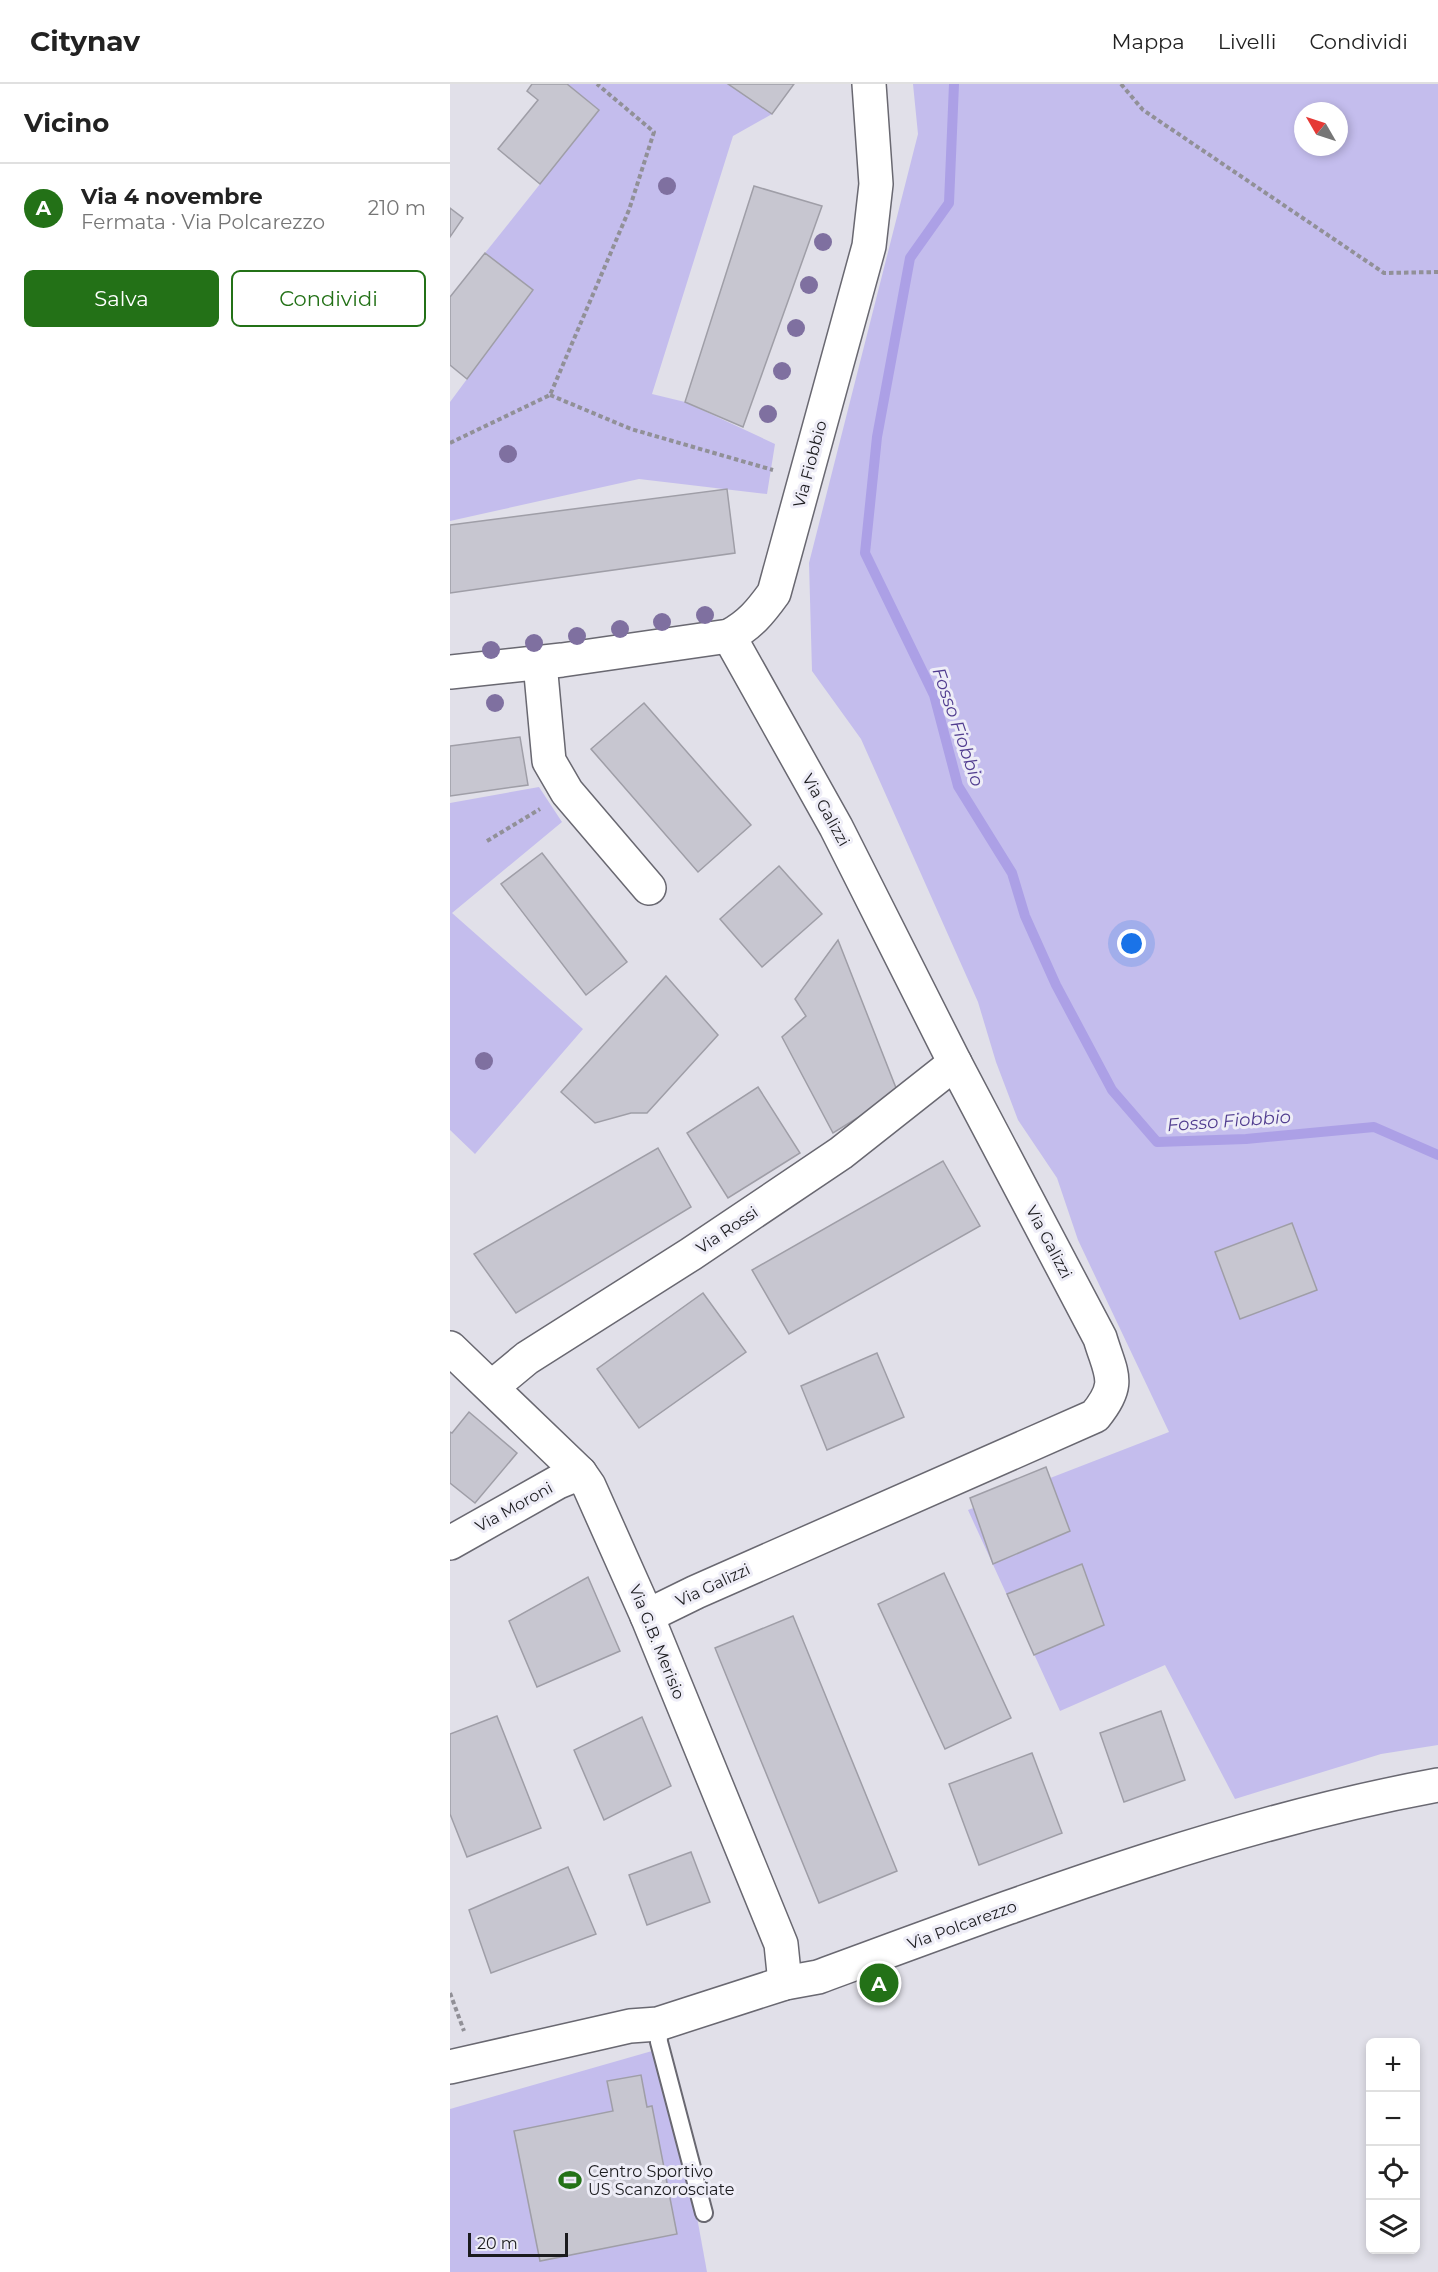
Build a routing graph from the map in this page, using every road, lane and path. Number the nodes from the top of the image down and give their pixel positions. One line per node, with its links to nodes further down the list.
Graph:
1 (597, 84): 5 (path)
2 (869, 84): 7 (street, Via Fiobbio)
3 (1121, 84): 4 (path)
4 (1438, 272)
5 (550, 395): 6 (path); 7 (path)
6 (450, 443)
7 (806, 479): 8 (street, Via Fiobbio)
8 (729, 636): 9 (street, Via Fiobbio); 14 (street, Via Galizzi)
9 (540, 663): 10 (street, Via Fiobbio); 11 (street)
10 (450, 672)
11 (567, 792): 12 (path); 13 (street)
12 (487, 841)
13 (649, 888)
14 (955, 1064): 16 (street, Via Rossi); 19 (street, Via Galizzi)
15 (450, 1348): 16 (street, Via G.B. Merisio)
16 (492, 1388): 17 (street, Via G.B. Merisio)
17 (579, 1473): 18 (street, Via Moroni); 19 (street, Via G.B. Merisio)
18 (450, 1543)
19 (647, 1616): 21 (street, Via G.B. Merisio)
20 (1438, 1785): 21 (street, Via Polcarezzo)
21 (785, 1983): 22 (street, Via Polcarezzo)
22 (658, 2024): 23 (street, Via Polcarezzo); 24 (lane)
23 (450, 2067)
24 (704, 2213)

